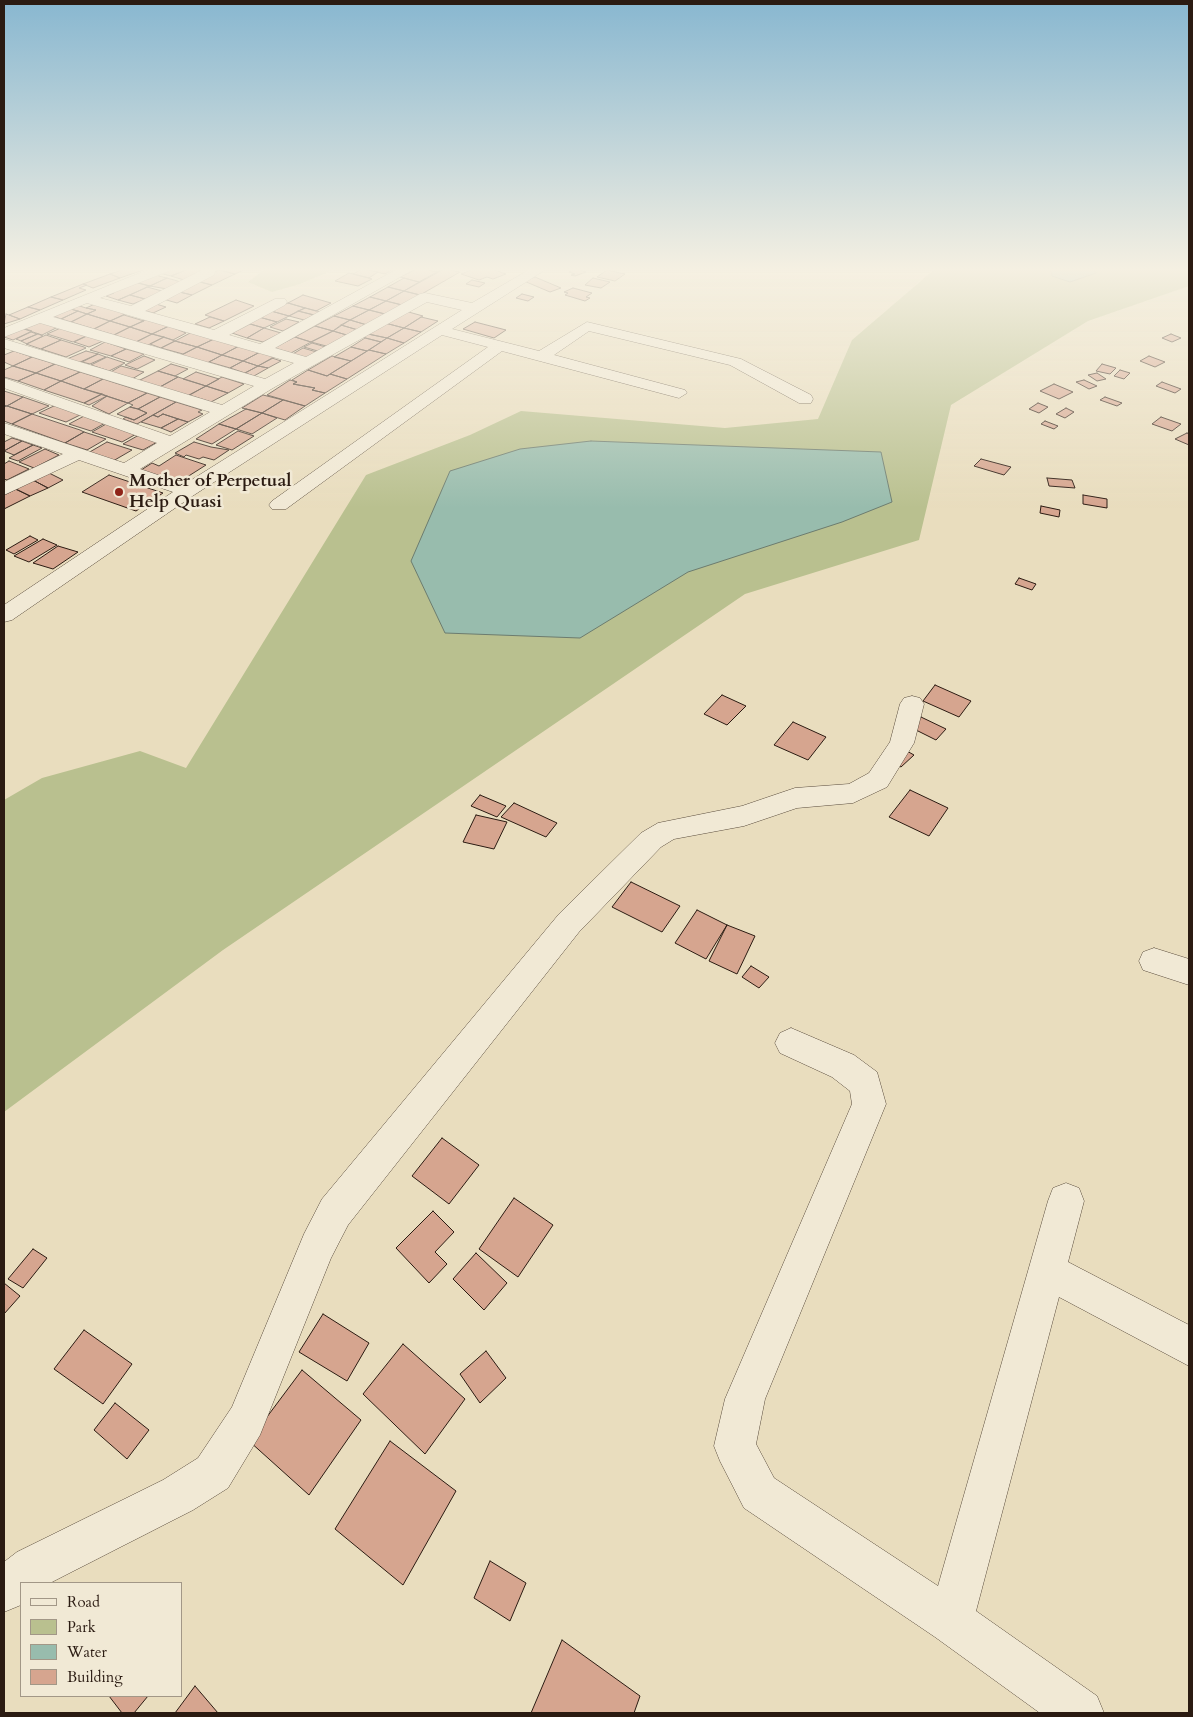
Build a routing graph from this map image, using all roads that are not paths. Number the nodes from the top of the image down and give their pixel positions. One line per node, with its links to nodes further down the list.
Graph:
1 (24, 348): 17 (street)
2 (142, 348): 14 (street)
3 (258, 348): 10 (street)
4 (333, 348): 12 (street)
5 (412, 348): 23 (street)
6 (497, 348): 24 (street)
7 (513, 348): 11 (street)
8 (554, 348): 11 (street)
9 (678, 348): 16 (street)
10 (261, 349): 12 (street)
11 (542, 356): 15 (street)
12 (308, 362): 14 (street)
13 (4, 383): 19 (street)
14 (267, 385): 17 (street)
15 (679, 393)
16 (805, 399)
17 (224, 411): 19 (street)
18 (4, 428): 20 (street)
19 (171, 442): 21 (street)
20 (77, 454): 21 (street); 22 (street)
21 (125, 470): 23 (street)
22 (7, 485)
23 (187, 491): 25 (street)
24 (279, 505)
25 (4, 614)
26 (912, 704): 33 (street)
27 (1154, 961): 28 (street)
28 (1189, 972)
29 (791, 1043): 34 (street)
30 (1066, 1201): 31 (street)
31 (1047, 1271): 32 (street); 34 (street)
32 (1189, 1346)
33 (4, 1590)
34 (951, 1621): 35 (street)
35 (1080, 1713)

